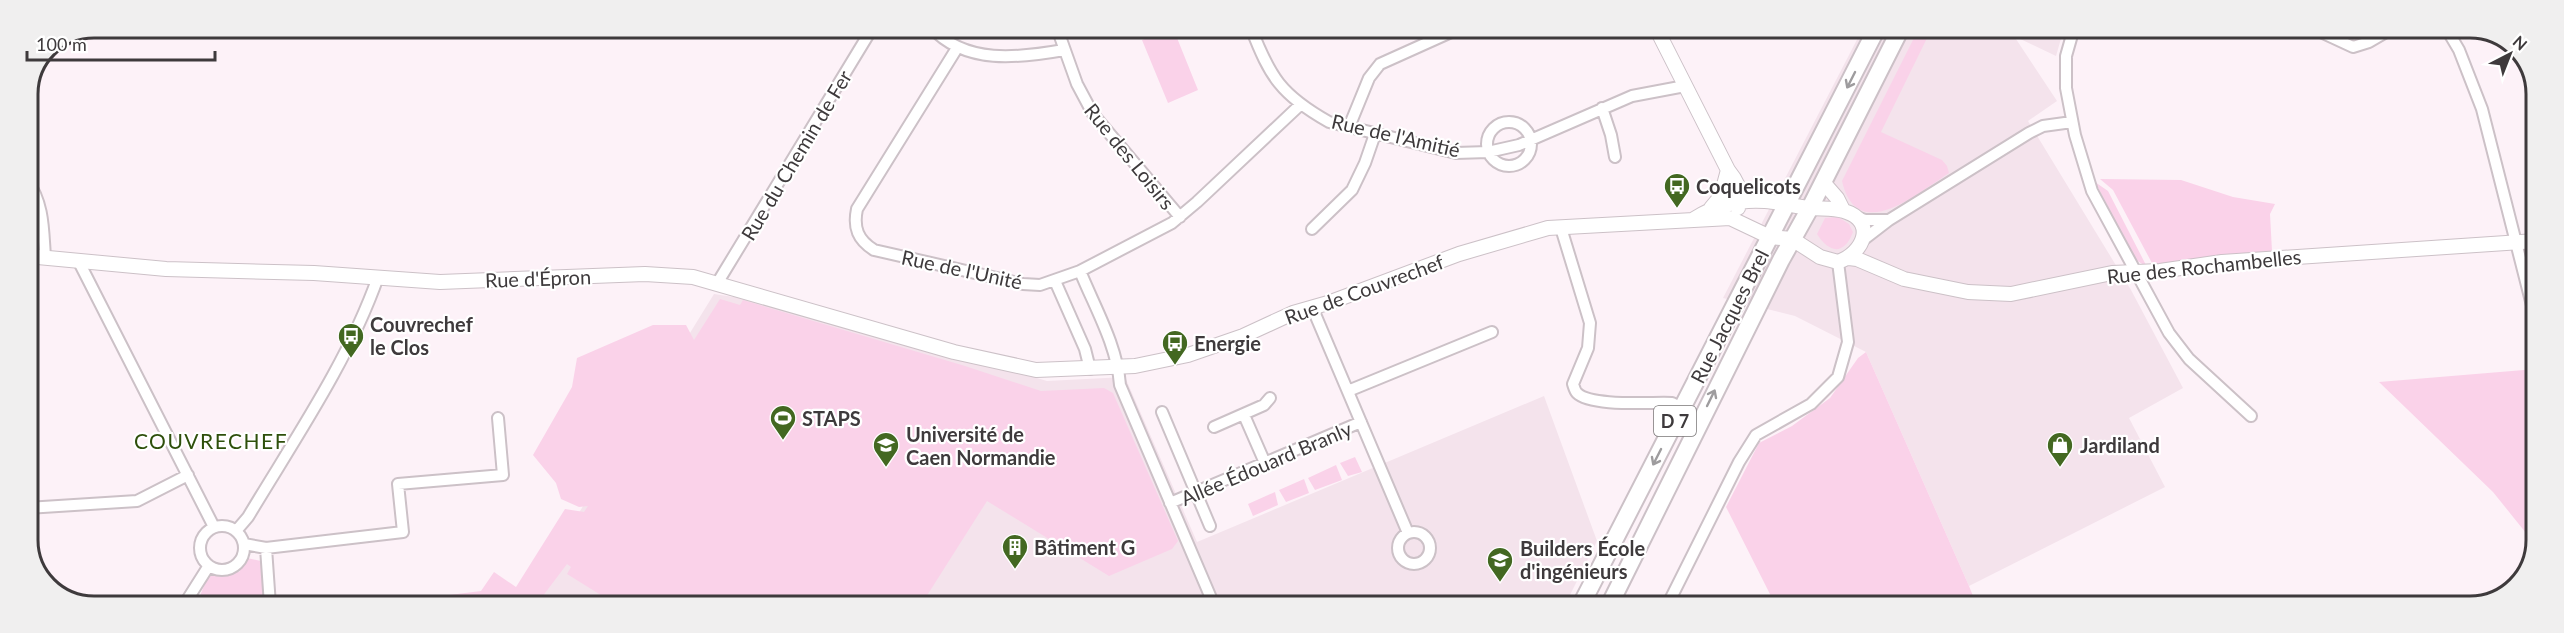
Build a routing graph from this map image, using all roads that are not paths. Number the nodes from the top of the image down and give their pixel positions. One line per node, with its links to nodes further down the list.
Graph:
1 (866, 38): 52 (street, Rue du Chemin de Fer)
2 (942, 38): 13 (street)
3 (1060, 38): 14 (street, Rue des Loisirs)
4 (1255, 38): 16 (street, Rue de l'Amitié)
5 (1438, 38): 19 (street)
6 (1661, 38): 15 (street)
7 (1873, 38): 29 (main road, Rue Jacques Brel / D 7, one-way to 29)
8 (1896, 38): 25 (main road, Rue Jacques Brel / D 7)
9 (2070, 38): 18 (street)
10 (2334, 38): 11 (street)
11 (2376, 38)
12 (2452, 38): 42 (street)
13 (957, 48): 14 (street); 51 (street, Rue de l'Unité)
14 (1064, 50): 32 (street, Rue des Loisirs)
15 (1685, 86): 17 (street, Rue de l'Amitié); 24 (street)
16 (1300, 105): 19 (street, Rue de l'Amitié); 32 (street, Rue de l'Unité)
17 (1602, 108): 21 (street, Rue de l'Amitié); 23 (street)
18 (2072, 122): 35 (street); 49 (street)
19 (1349, 127): 20 (street, Rue de l'Amitié)
20 (1375, 134): 22 (street, Rue de l'Amitié); 37 (street)
21 (1531, 139): 22 (street, Rue de l'Amitié); 22 (street); 22 (street)
22 (1488, 152)
23 (1614, 156)
24 (1728, 170): 27 (street); 28 (street)
25 (1823, 182): 30 (main road, Rue Jacques Brel / D 7); 31 (street)
26 (38, 198): 44 (street)
27 (1741, 202): 28 (street, Rue de Couvrechef); 29 (street, Rue de Couvrechef); 33 (street)
28 (1711, 208): 34 (street, Rue de Couvrechef)
29 (1782, 208): 30 (street); 38 (main road, Rue Jacques Brel / D 7); 39 (main road)
30 (1810, 208): 31 (street); 39 (main road, Rue Jacques Brel / D 7)
31 (1848, 213): 35 (street); 40 (street)
32 (1180, 217): 48 (street, Rue de l'Unité)
33 (1730, 218): 34 (street, Rue de Couvrechef); 38 (street, Rue de Couvrechef)
34 (1694, 219): 36 (street, Rue de Couvrechef)
35 (1889, 220): 40 (street)
36 (1561, 228): 54 (street, Rue de Couvrechef); 61 (street)
37 (1312, 229)
38 (1770, 237): 39 (street, Rue de Couvrechef); 61 (main road, Rue Jacques Brel / D 7)
39 (1792, 239): 45 (street, Rue des Rochambelles); 84 (main road, Rue Jacques Brel / D 7, one-way to 39)
40 (1863, 240): 45 (street); 47 (street)
41 (2526, 242): 42 (street, Rue des Rochambelles)
42 (2516, 243): 49 (street, Rue des Rochambelles); 53 (street)
43 (38, 257): 44 (street, Rue d'Épron)
44 (45, 257): 46 (street, Rue d'Épron)
45 (1843, 260): 47 (street, Rue des Rochambelles); 85 (street)
46 (79, 262): 50 (street, Rue d'Épron); 69 (street)
47 (1877, 267): 49 (street, Rue des Rochambelles)
48 (1080, 271): 51 (street, Rue de l'Unité); 56 (street)
49 (2135, 272): 64 (street)
50 (378, 277): 52 (street, Rue d'Épron); 75 (street)
51 (1055, 281): 57 (street)
52 (718, 282): 58 (street, Rue d'Épron)
53 (2526, 282)
54 (1312, 307): 56 (street, Rue de Couvrechef); 59 (street)
55 (1492, 332): 59 (street)
56 (1119, 367): 57 (street, Rue de Couvrechef); 71 (street)
57 (1090, 369): 58 (street, Rue de Couvrechef)
58 (1036, 370)
59 (1348, 391): 66 (street)
60 (1270, 398): 63 (street)
61 (1677, 405): 83 (main road, Rue Jacques Brel / D 7, one-way to 83)
62 (1162, 412): 70 (street)
63 (1244, 415): 67 (street); 68 (street)
64 (2251, 416)
65 (498, 418): 78 (street)
66 (1361, 422): 68 (street, Allée Édouard Branly); 76 (street)
67 (1214, 427)
68 (1265, 463): 70 (street, Allée Édouard Branly)
69 (188, 475): 72 (street); 74 (street)
70 (1196, 492): 71 (street, Allée Édouard Branly); 73 (street)
71 (1170, 503): 82 (street)
72 (38, 507)
73 (1210, 526)
74 (214, 527): 75 (street); 79 (street)
75 (236, 531): 77 (street)
76 (1408, 533)
77 (244, 544): 78 (street); 79 (street)
78 (266, 548): 81 (street)
79 (208, 567): 80 (street)
80 (190, 596)
81 (269, 596)
82 (1210, 596)
83 (1586, 596)
84 (1614, 596)
85 (1672, 596)

